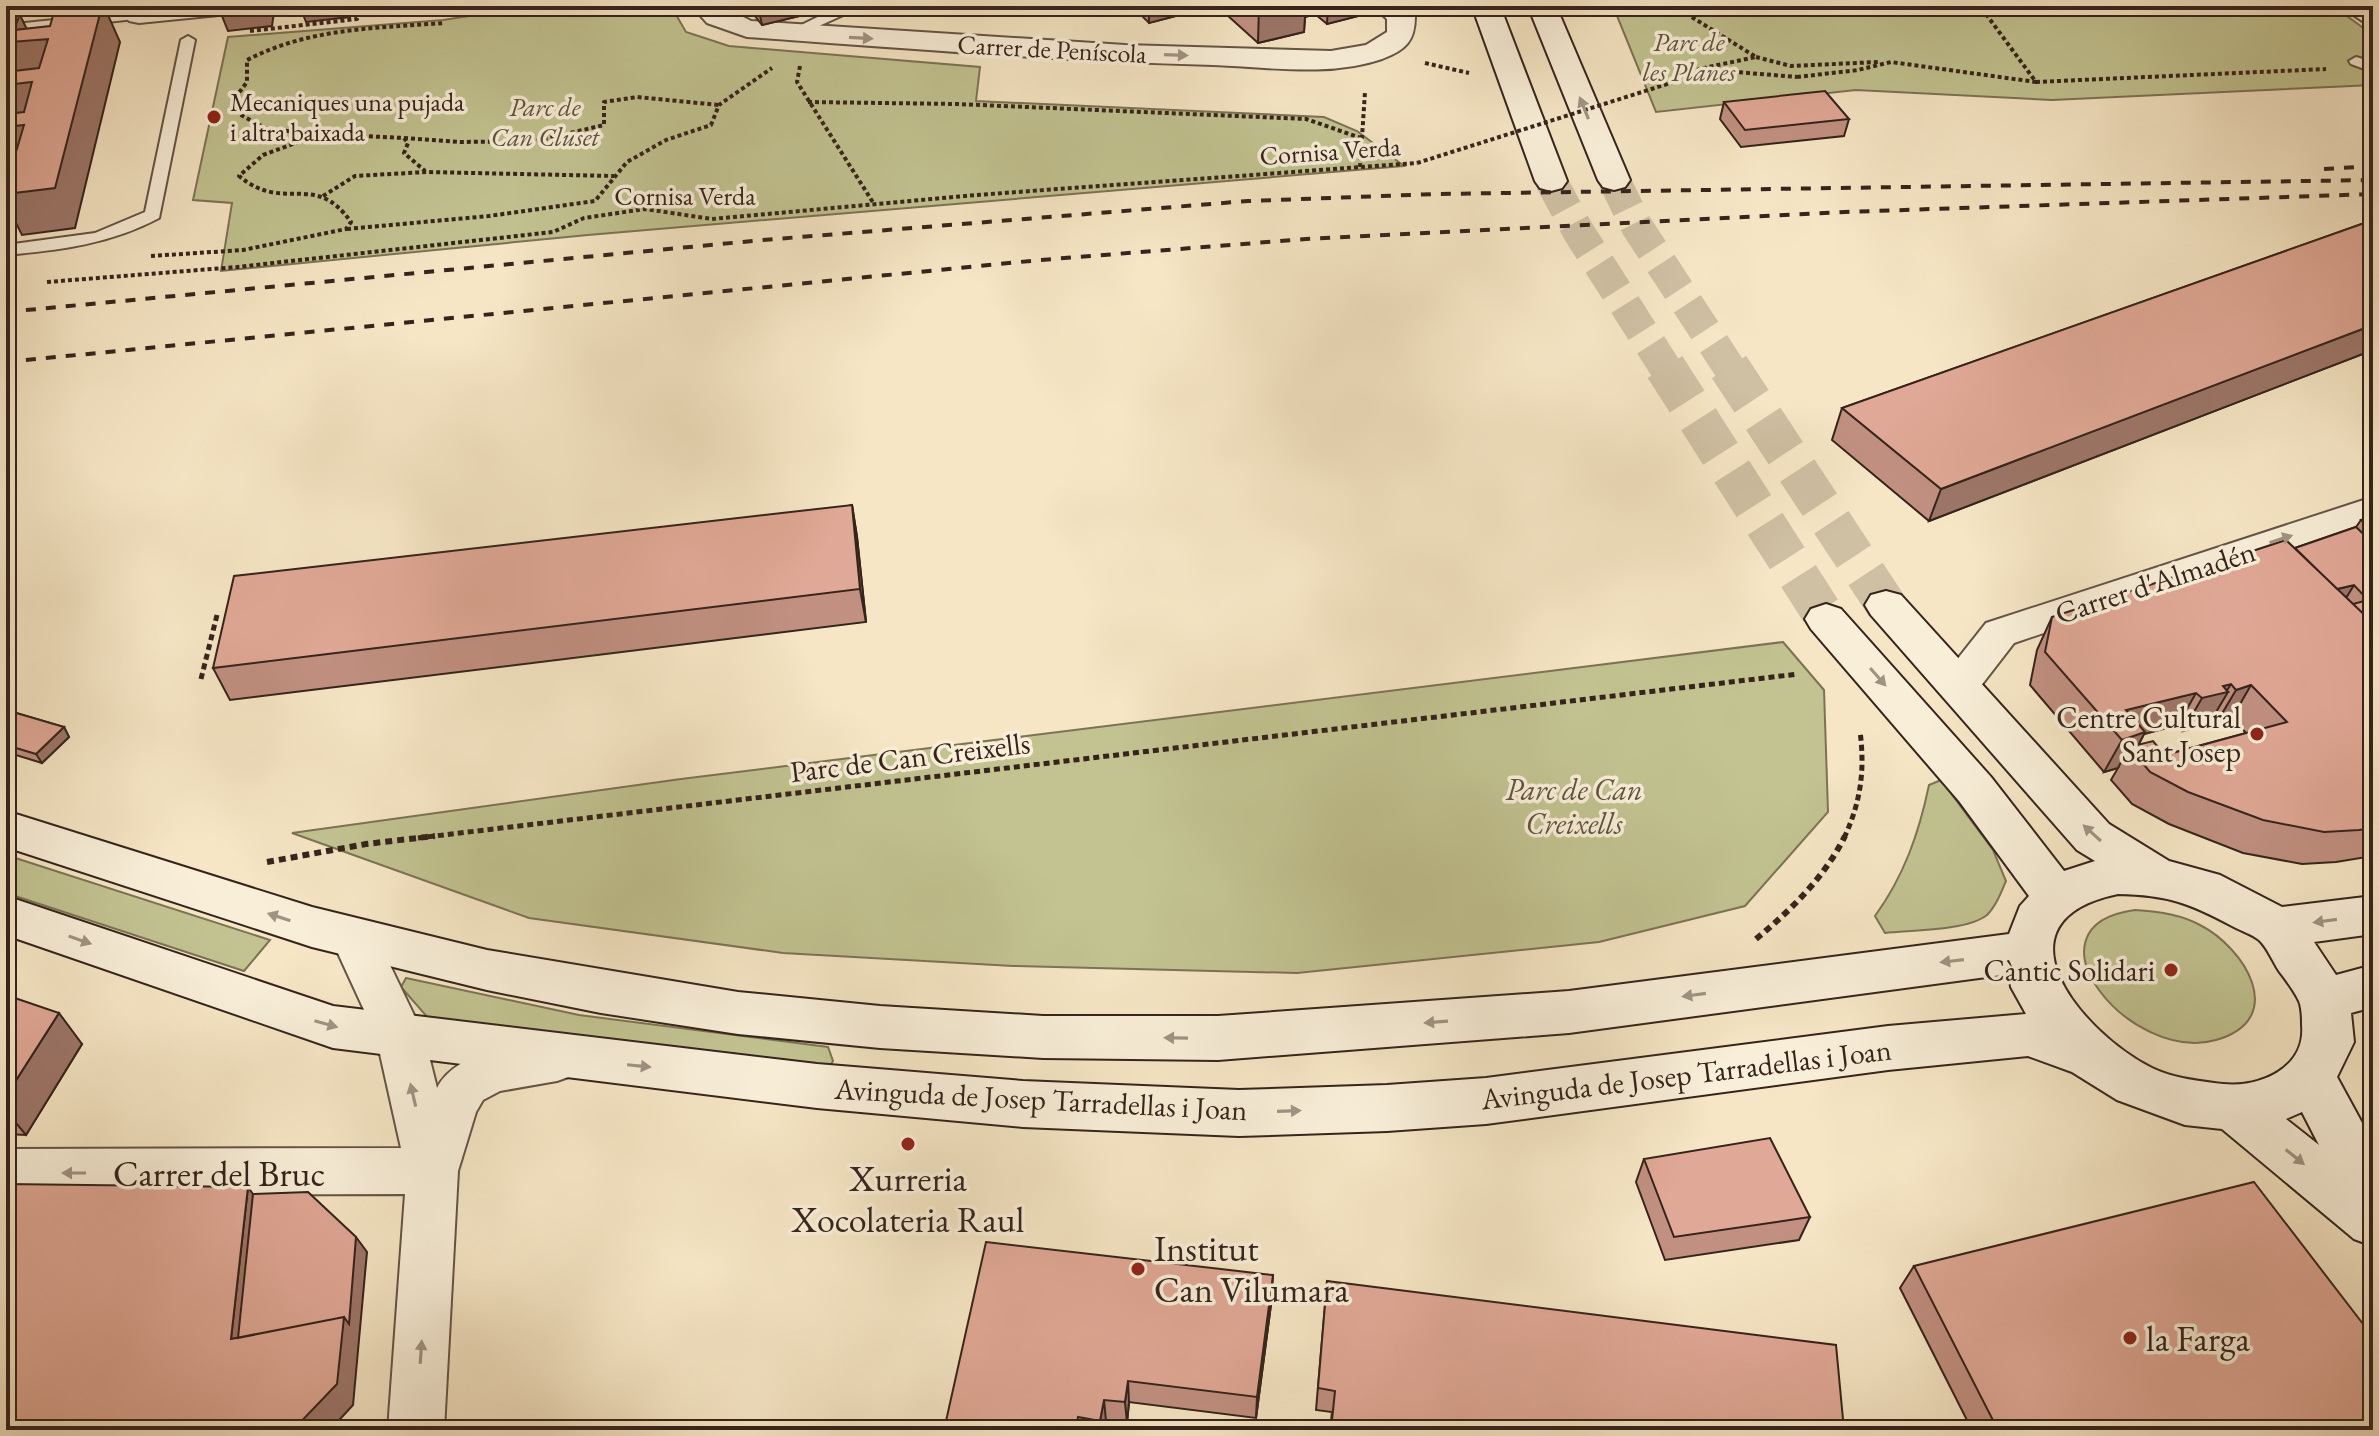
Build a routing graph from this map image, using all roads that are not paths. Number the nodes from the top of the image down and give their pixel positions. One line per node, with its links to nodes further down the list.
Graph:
1 (706, 6): 11 (street, Carrer de Peníscola)
2 (1387, 6): 11 (street, Carrer de Peníscola, one-way to 2)
3 (1486, 6): 16 (street)
4 (1542, 6): 15 (street, one-way to 4)
5 (2347, 6): 9 (lane)
6 (219, 7): 8 (street)
7 (1064, 11): 11 (lane)
8 (139, 15): 10 (lane)
9 (2373, 24)
10 (6, 29)
11 (792, 33)
12 (188, 40): 17 (lane)
13 (2356, 61): 14 (lane)
14 (2373, 67)
15 (1614, 180)
16 (1551, 181)
17 (6, 250)
18 (2373, 509): 21 (street, Carrer d'Almadén, one-way to 18)
19 (1886, 605): 21 (street)
20 (1826, 619): 24 (street, one-way to 24)
21 (1958, 685): 23 (street, one-way to 21)
22 (6, 829): 28 (street, Avinguda de Josep Tarradellas i Joan, one-way to 22)
23 (2156, 876): 24 (street); 27 (street)
24 (2056, 897): 29 (street)
25 (6, 915): 32 (street, Avinguda de Josep Tarradellas i Joan, one-way to 32)
26 (2373, 915): 27 (street, one-way to 27)
27 (2277, 927): 31 (street)
28 (354, 938): 29 (street, Avinguda de Josep Tarradellas i Joan, one-way to 28); 32 (street)
29 (2029, 951): 33 (street)
30 (2373, 986): 31 (street)
31 (2325, 999): 35 (street)
32 (400, 1036): 34 (street, Avinguda de Josep Tarradellas i Joan); 37 (street, one-way to 32)
33 (2090, 1056): 34 (street, Avinguda de Josep Tarradellas i Joan, one-way to 33); 36 (street)
34 (571, 1058): 37 (street)
35 (2311, 1078): 36 (street); 39 (street)
36 (2234, 1108): 40 (street, one-way to 40)
37 (432, 1171): 38 (street, Carrer del Bruc, one-way to 38); 41 (street, one-way to 37)
38 (6, 1172)
39 (2373, 1196)
40 (2373, 1221)
41 (416, 1430)

